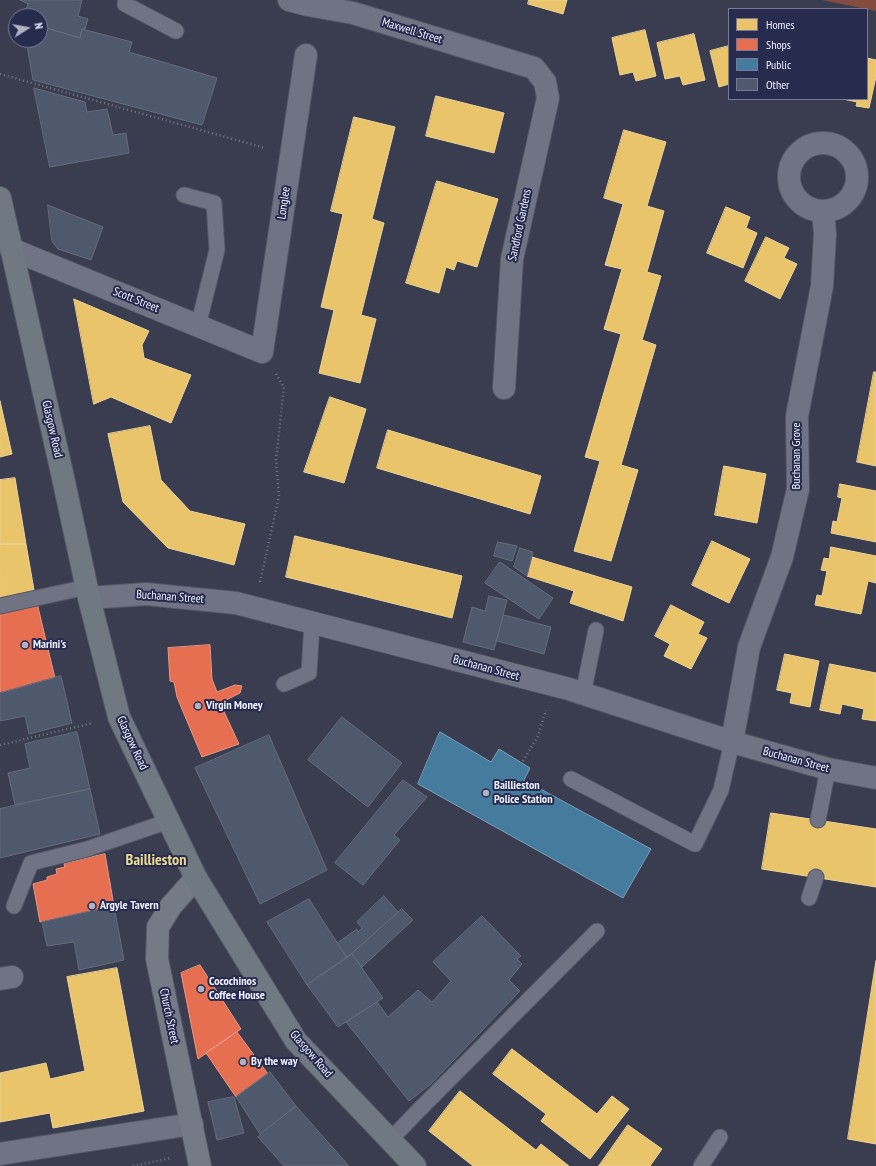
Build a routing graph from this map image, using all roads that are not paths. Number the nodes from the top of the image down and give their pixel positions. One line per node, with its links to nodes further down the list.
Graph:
1 (126, 0): 3 (lane)
2 (302, 2): 5 (street, Maxwell Street)
3 (176, 31)
4 (306, 55): 11 (street, Longlee)
5 (534, 68): 12 (street, Sandford Gardens)
6 (184, 194): 10 (lane)
7 (0, 198): 9 (main road, Glasgow Road)
8 (823, 211): 19 (street, Buchanan Grove)
9 (11, 249): 10 (street, Scott Street); 13 (main road, Glasgow Road)
10 (198, 326): 11 (street, Scott Street)
11 (262, 352)
12 (504, 388)
13 (88, 592): 14 (lane); 15 (street, Buchanan Street); 24 (main road, Glasgow Road)
14 (0, 606)
15 (312, 622): 17 (lane); 18 (street, Buchanan Street)
16 (596, 630): 18 (lane)
17 (284, 684)
18 (583, 694): 19 (street, Buchanan Street)
19 (732, 742): 20 (street, Buchanan Street); 22 (lane)
20 (828, 769): 21 (street, Buchanan Street); 23 (lane)
21 (876, 778)
22 (571, 779)
23 (818, 820)
24 (168, 821): 26 (main road, Glasgow Road); 28 (lane)
25 (816, 877): 27 (lane)
26 (196, 878): 30 (street, Church Street); 32 (main road, Glasgow Road)
27 (809, 898)
28 (14, 906)
29 (597, 931): 32 (lane)
30 (192, 1124): 33 (street); 34 (street, Church Street)
31 (720, 1136): 36 (lane)
32 (390, 1140): 35 (main road, Glasgow Road)
33 (0, 1154)
34 (199, 1160)
35 (415, 1166)
36 (701, 1166)

